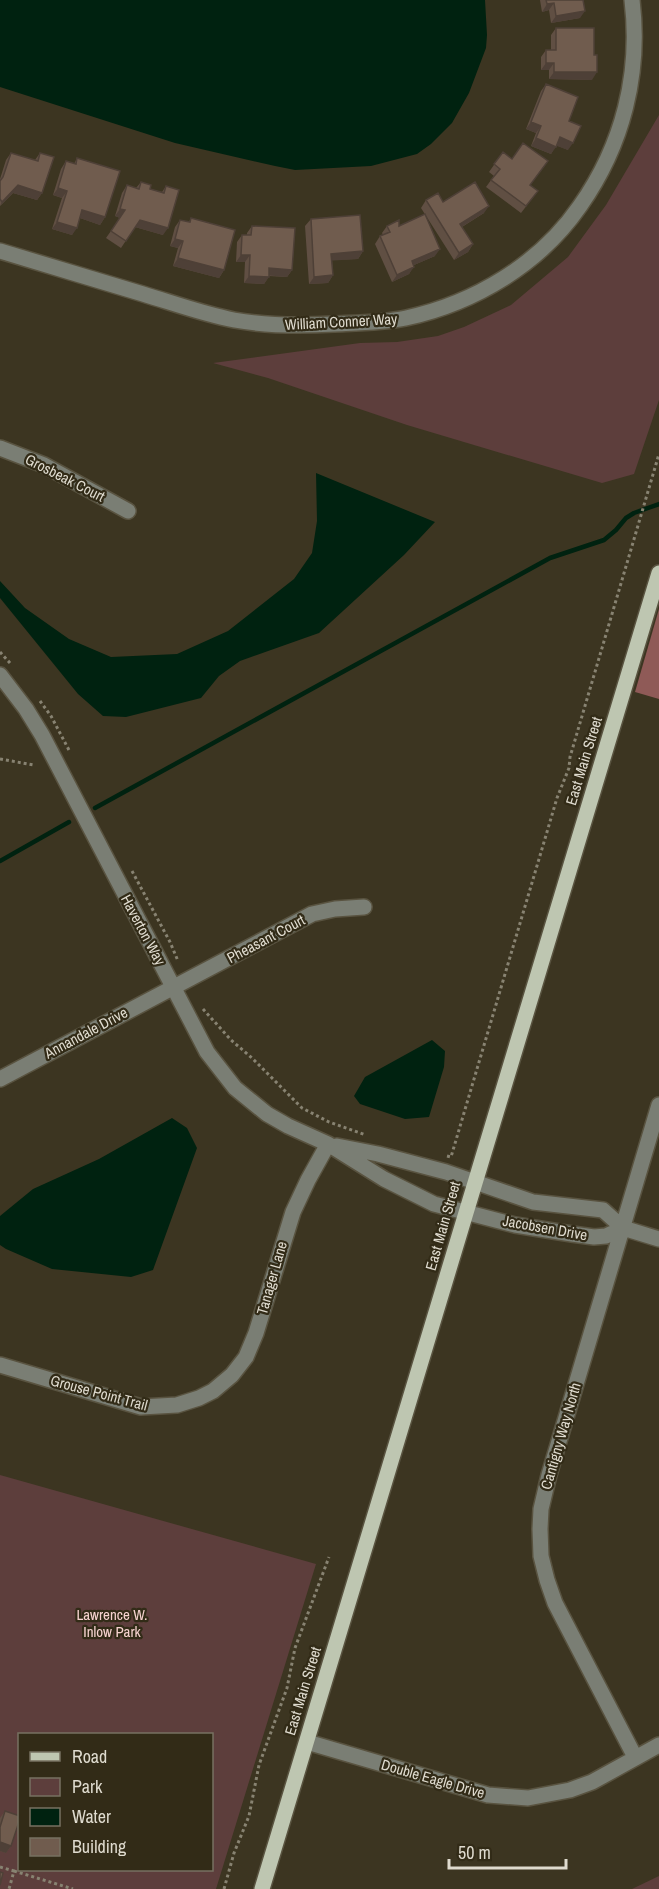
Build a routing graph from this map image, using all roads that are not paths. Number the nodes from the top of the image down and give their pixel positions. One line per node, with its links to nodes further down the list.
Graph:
1 (632, 0): 2 (street, William Conner Way)
2 (0, 251)
3 (0, 448): 4 (street, Grosbeak Court)
4 (128, 511)
5 (659, 573): 12 (main road, East Main Street)
6 (0, 675): 8 (street, Haverton Way)
7 (364, 907): 8 (street, Pheasant Court)
8 (173, 988): 9 (street, Annandale Drive); 11 (street, Haverton Way)
9 (0, 1079)
10 (659, 1105): 14 (street, Cantigny Way North)
11 (328, 1144): 12 (street, Haverton Way); 13 (street, Haverton Way); 17 (street, Tanager Lane)
12 (475, 1183): 13 (main road, East Main Street); 14 (street, Jacobsen Drive)
13 (466, 1212): 14 (street, Jacobsen Drive); 18 (main road, East Main Street)
14 (623, 1228): 15 (street, Jacobsen Drive); 20 (street, Cantigny Way North)
15 (659, 1239)
16 (0, 1365): 17 (street, Grouse Point Trail)
17 (199, 1398)
18 (307, 1742): 20 (street, Double Eagle Drive); 21 (main road, East Main Street)
19 (659, 1745): 20 (street, Double Eagle Drive)
20 (635, 1757)
21 (262, 1889)

